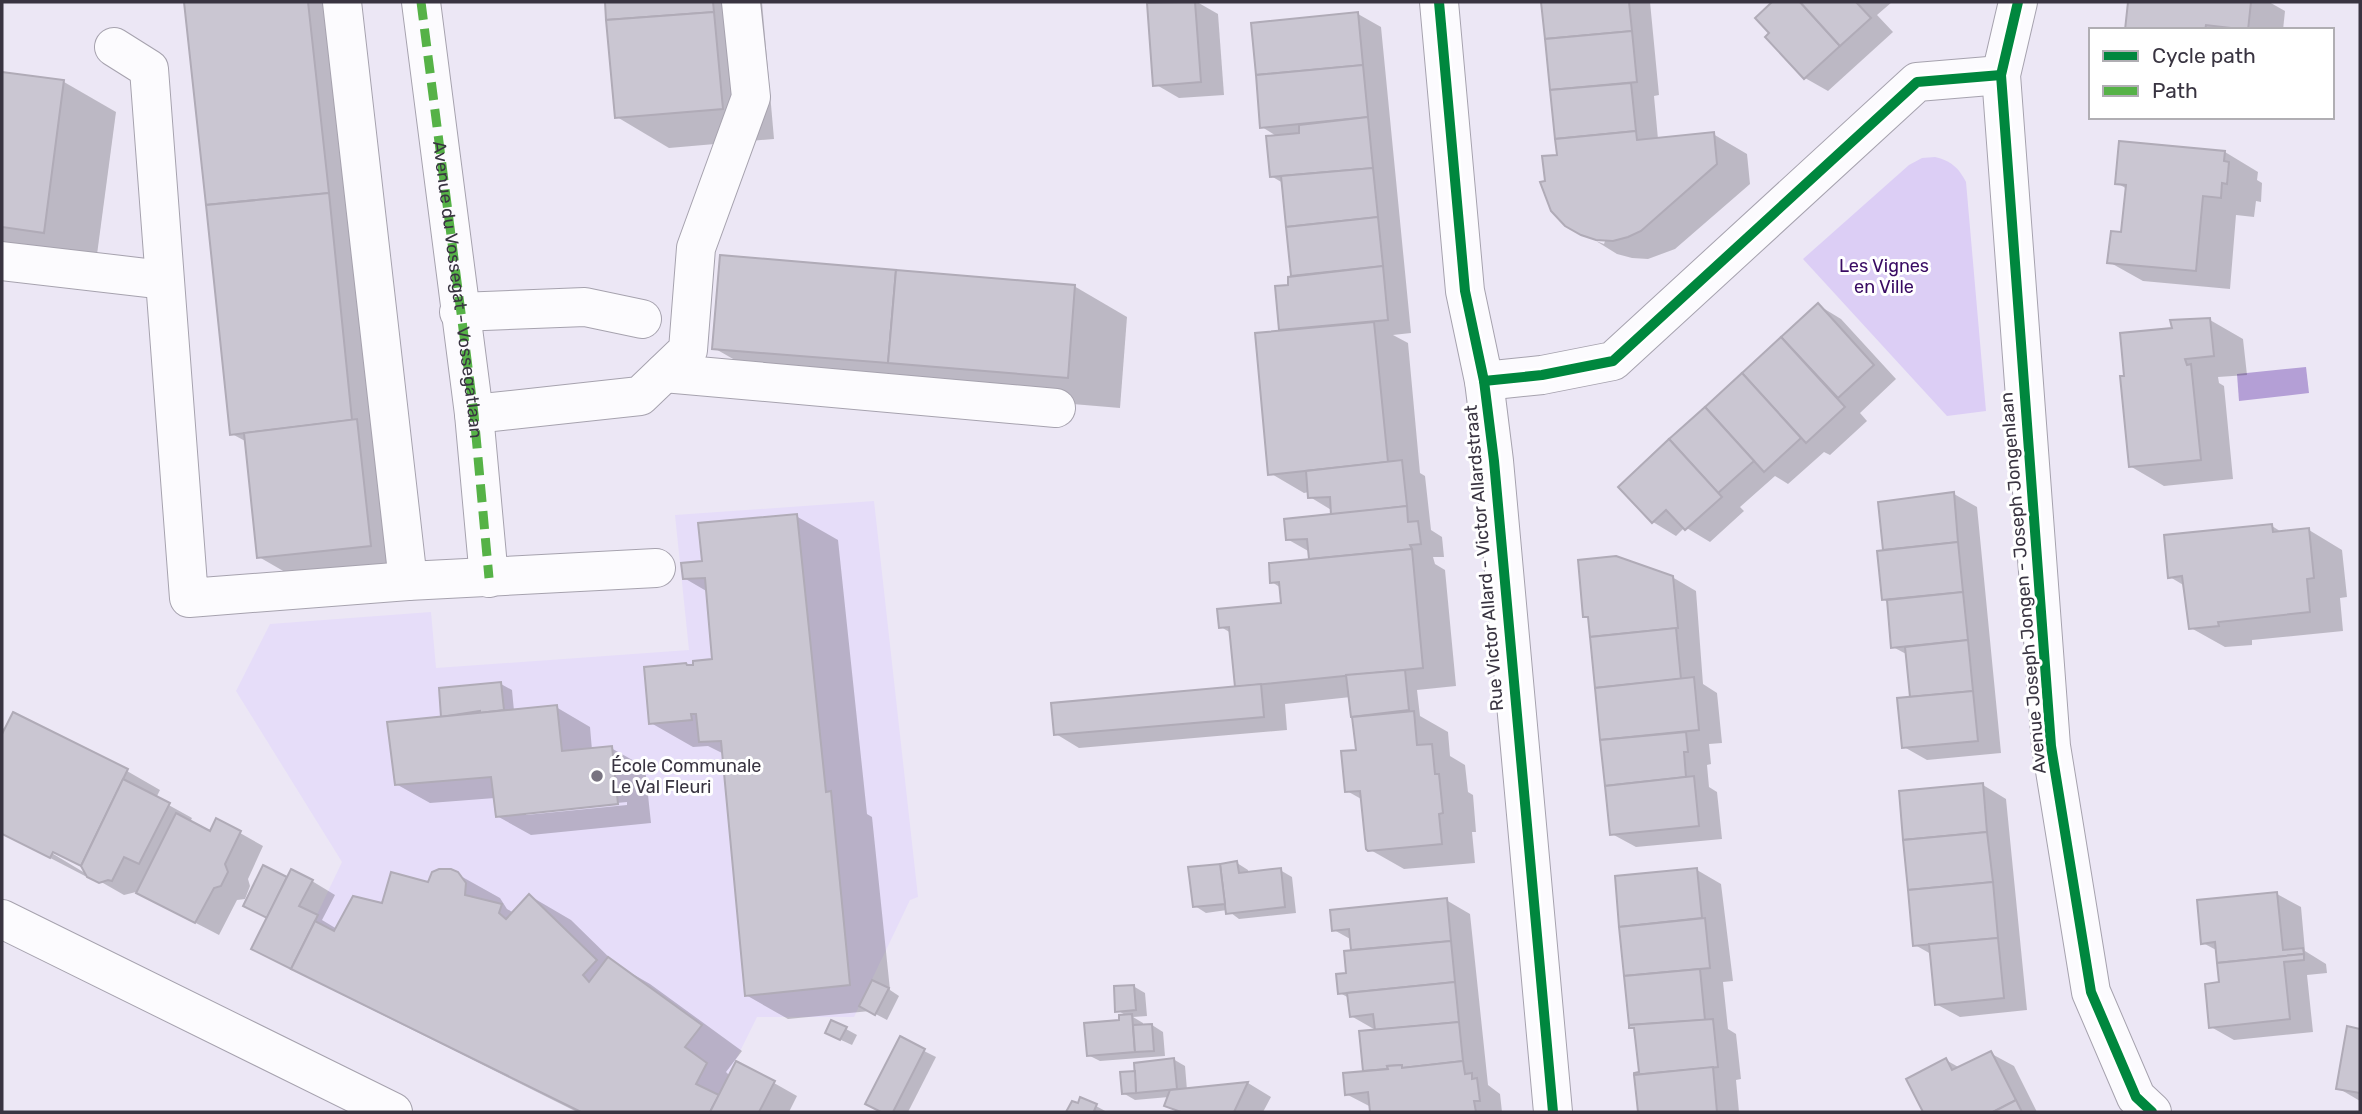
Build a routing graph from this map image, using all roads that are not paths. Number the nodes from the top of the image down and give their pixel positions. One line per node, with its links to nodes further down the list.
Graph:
1 (342, 2): 18 (street)
2 (421, 2): 10 (street, Avenue du Vossegat - Vossegatlaan)
3 (741, 2): 12 (street)
4 (1439, 2): 13 (street, Rue Victor Allard - Victor Allardstraat)
5 (2018, 2): 7 (street, Avenue Joseph Jongen - Joseph Jongenlaan)
6 (114, 47): 9 (street)
7 (2001, 75): 13 (street); 22 (street, Avenue Joseph Jongen - Joseph Jongenlaan)
8 (2, 261): 9 (street)
9 (164, 280): 18 (street)
10 (459, 312): 11 (street); 15 (street, Avenue du Vossegat - Vossegatlaan)
11 (642, 319)
12 (664, 373): 14 (street); 15 (street)
13 (1484, 381): 21 (street, Rue Victor Allard - Victor Allardstraat)
14 (1056, 408)
15 (474, 414): 17 (street, Avenue du Vossegat - Vossegatlaan)
16 (656, 568): 17 (street)
17 (489, 578): 18 (street)
18 (408, 581)
19 (2, 919): 20 (street)
20 (393, 1112)
21 (1553, 1112)
22 (2152, 1112)

